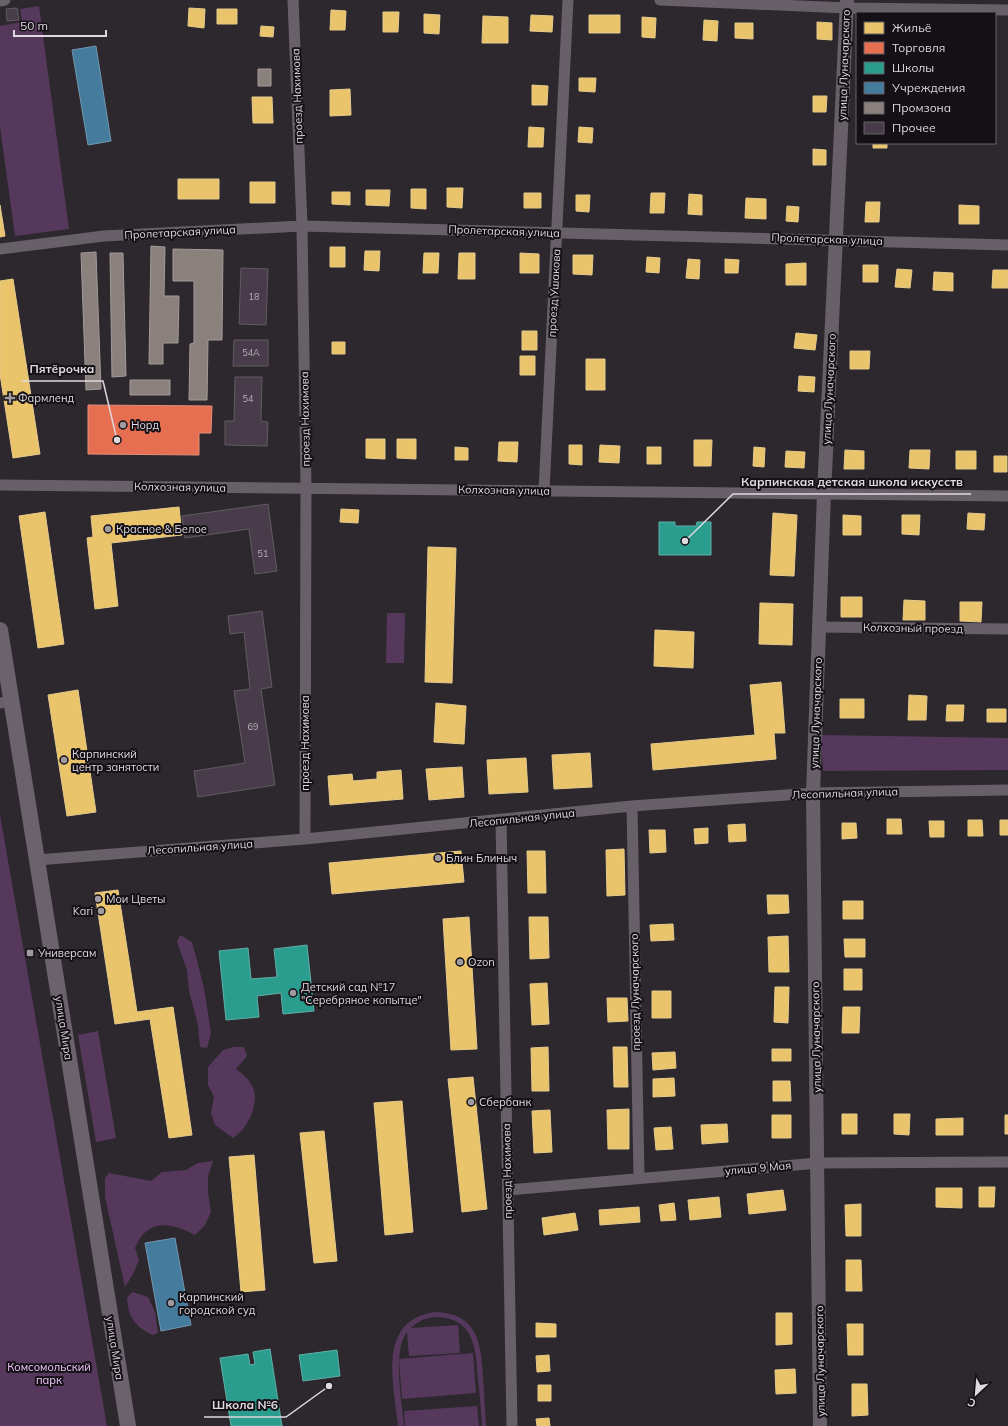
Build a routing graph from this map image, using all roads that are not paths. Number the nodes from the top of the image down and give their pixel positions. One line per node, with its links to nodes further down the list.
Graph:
1 (5, 0): 5 (street)
2 (293, 0): 8 (street, проезд Нахимова)
3 (568, 0): 9 (street, проезд Ушакова)
4 (660, 0): 6 (street)
5 (0, 1)
6 (847, 4): 7 (street); 10 (street, улица Луначарского)
7 (1008, 10)
8 (302, 226): 9 (street, Пролетарская улица); 12 (street, Пролетарская улица); 14 (street, проезд Нахимова)
9 (557, 233): 10 (street, Пролетарская улица); 15 (street, проезд Ушакова)
10 (836, 239): 11 (street, Пролетарская улица); 16 (street, улица Луначарского)
11 (1008, 245)
12 (0, 249)
13 (0, 485): 14 (street, Колхозная улица)
14 (306, 488): 15 (street, Колхозная улица); 26 (street, проезд Нахимова)
15 (544, 491): 16 (street, Колхозная улица)
16 (824, 494): 17 (street, Колхозная улица); 18 (street, улица Луначарского)
17 (1008, 496)
18 (819, 626): 19 (street, Колхозный проезд); 23 (street, улица Луначарского)
19 (1008, 629)
20 (0, 630): 21 (main road, улица Мира)
21 (6, 702): 27 (main road, улица Мира)
22 (1008, 790): 23 (street, Лесопильная улица)
23 (813, 793): 24 (street, Лесопильная улица); 29 (street, улица Луначарского)
24 (632, 806): 25 (street, Лесопильная улица); 30 (street, проезд Луначарского)
25 (501, 820): 26 (street, Лесопильная улица); 31 (street, проезд Нахимова)
26 (305, 839): 27 (street, Лесопильная улица)
27 (37, 860): 32 (main road, улица Мира)
28 (1008, 1162): 29 (street, улица 9 Мая)
29 (818, 1163): 30 (street, улица 9 Мая); 34 (street, улица Луначарского)
30 (639, 1178): 31 (street, улица 9 Мая)
31 (508, 1190): 33 (street, проезд Нахимова)
32 (128, 1426)
33 (512, 1426)
34 (820, 1426)

